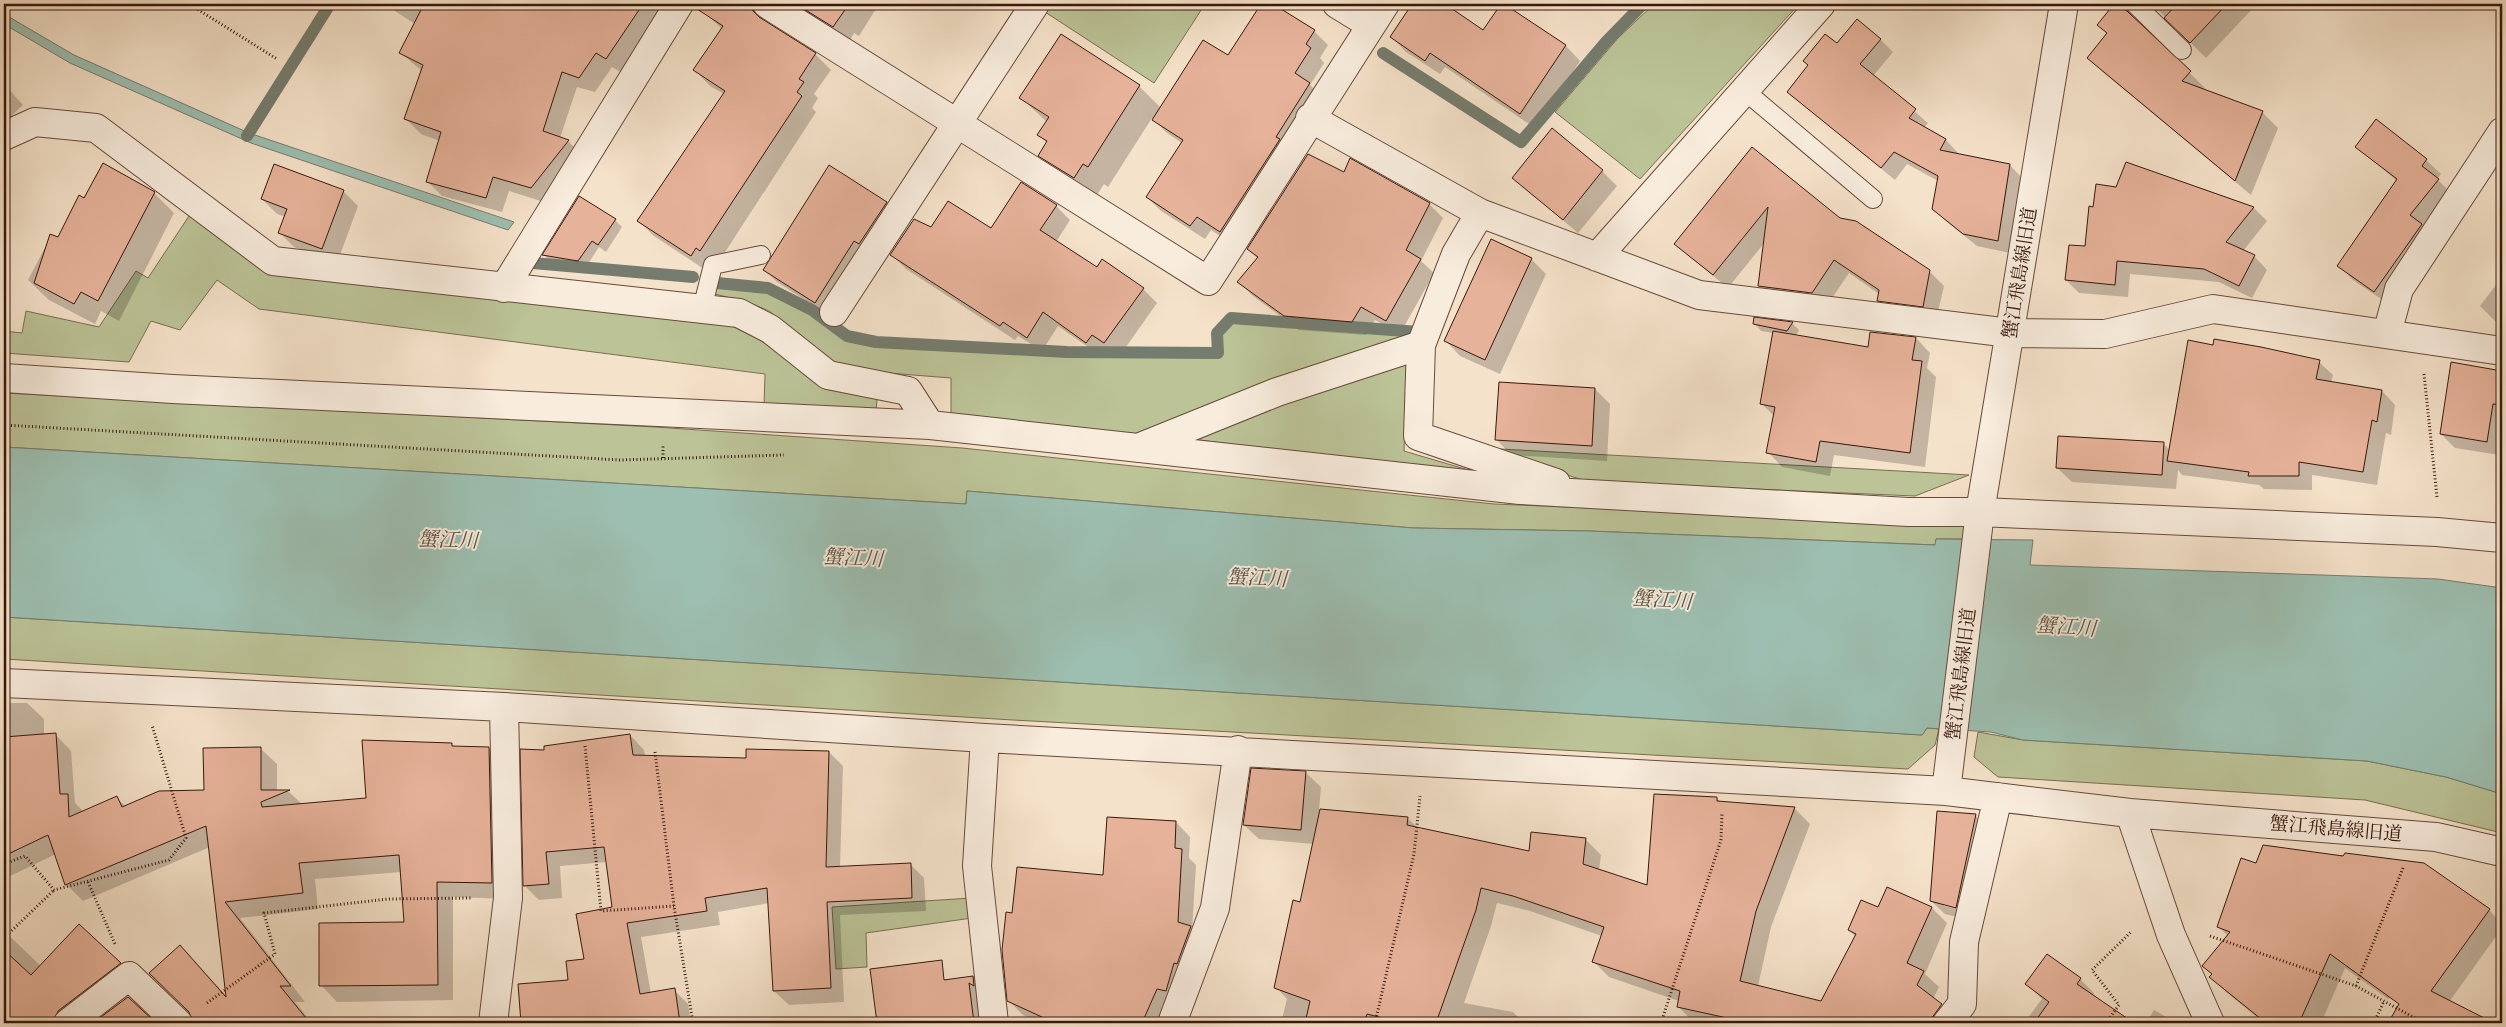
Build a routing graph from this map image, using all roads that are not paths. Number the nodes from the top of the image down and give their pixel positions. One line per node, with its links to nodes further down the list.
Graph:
1 (679, 4): 19 (street)
2 (767, 4): 12 (street)
3 (1035, 4): 12 (street)
4 (1337, 4): 8 (street)
5 (1821, 4): 10 (street)
6 (2064, 4): 22 (street, 蟹江飛島線旧道)
7 (2135, 4): 9 (lane)
8 (1378, 14): 11 (street)
9 (2182, 50)
10 (1745, 91): 15 (lane); 18 (street)
11 (1310, 118): 12 (street); 16 (street)
12 (959, 122): 21 (street)
13 (2502, 132): 23 (street)
14 (4, 136): 19 (street)
15 (1873, 199)
16 (1480, 214): 18 (street); 24 (street)
17 (760, 255): 20 (lane)
18 (1597, 257): 22 (street)
19 (504, 288): 20 (street)
20 (702, 309): 27 (street)
21 (834, 312)
22 (2010, 333): 23 (street); 30 (street, 蟹江飛島線旧道)
23 (2387, 334): 25 (street)
24 (1421, 344): 28 (street); 29 (street)
25 (2502, 350)
26 (4, 378): 27 (street)
27 (930, 425): 28 (street)
28 (1135, 449): 29 (street)
29 (1585, 492): 30 (street)
30 (1979, 519): 31 (street); 36 (street, 蟹江飛島線旧道)
31 (2502, 538)
32 (4, 683): 33 (street)
33 (504, 707): 34 (street); 42 (street)
34 (985, 738): 35 (street); 43 (street)
35 (1238, 750): 36 (street); 44 (street)
36 (1946, 791): 37 (street, 蟹江飛島線旧道)
37 (1998, 797): 38 (street, 蟹江飛島線旧道); 45 (street)
38 (2130, 813): 39 (street, 蟹江飛島線旧道); 46 (street)
39 (2502, 852)
40 (68, 1023): 41 (street)
41 (178, 1023)
42 (493, 1023)
43 (994, 1023)
44 (1172, 1023)
45 (1947, 1023)
46 (2210, 1023)

